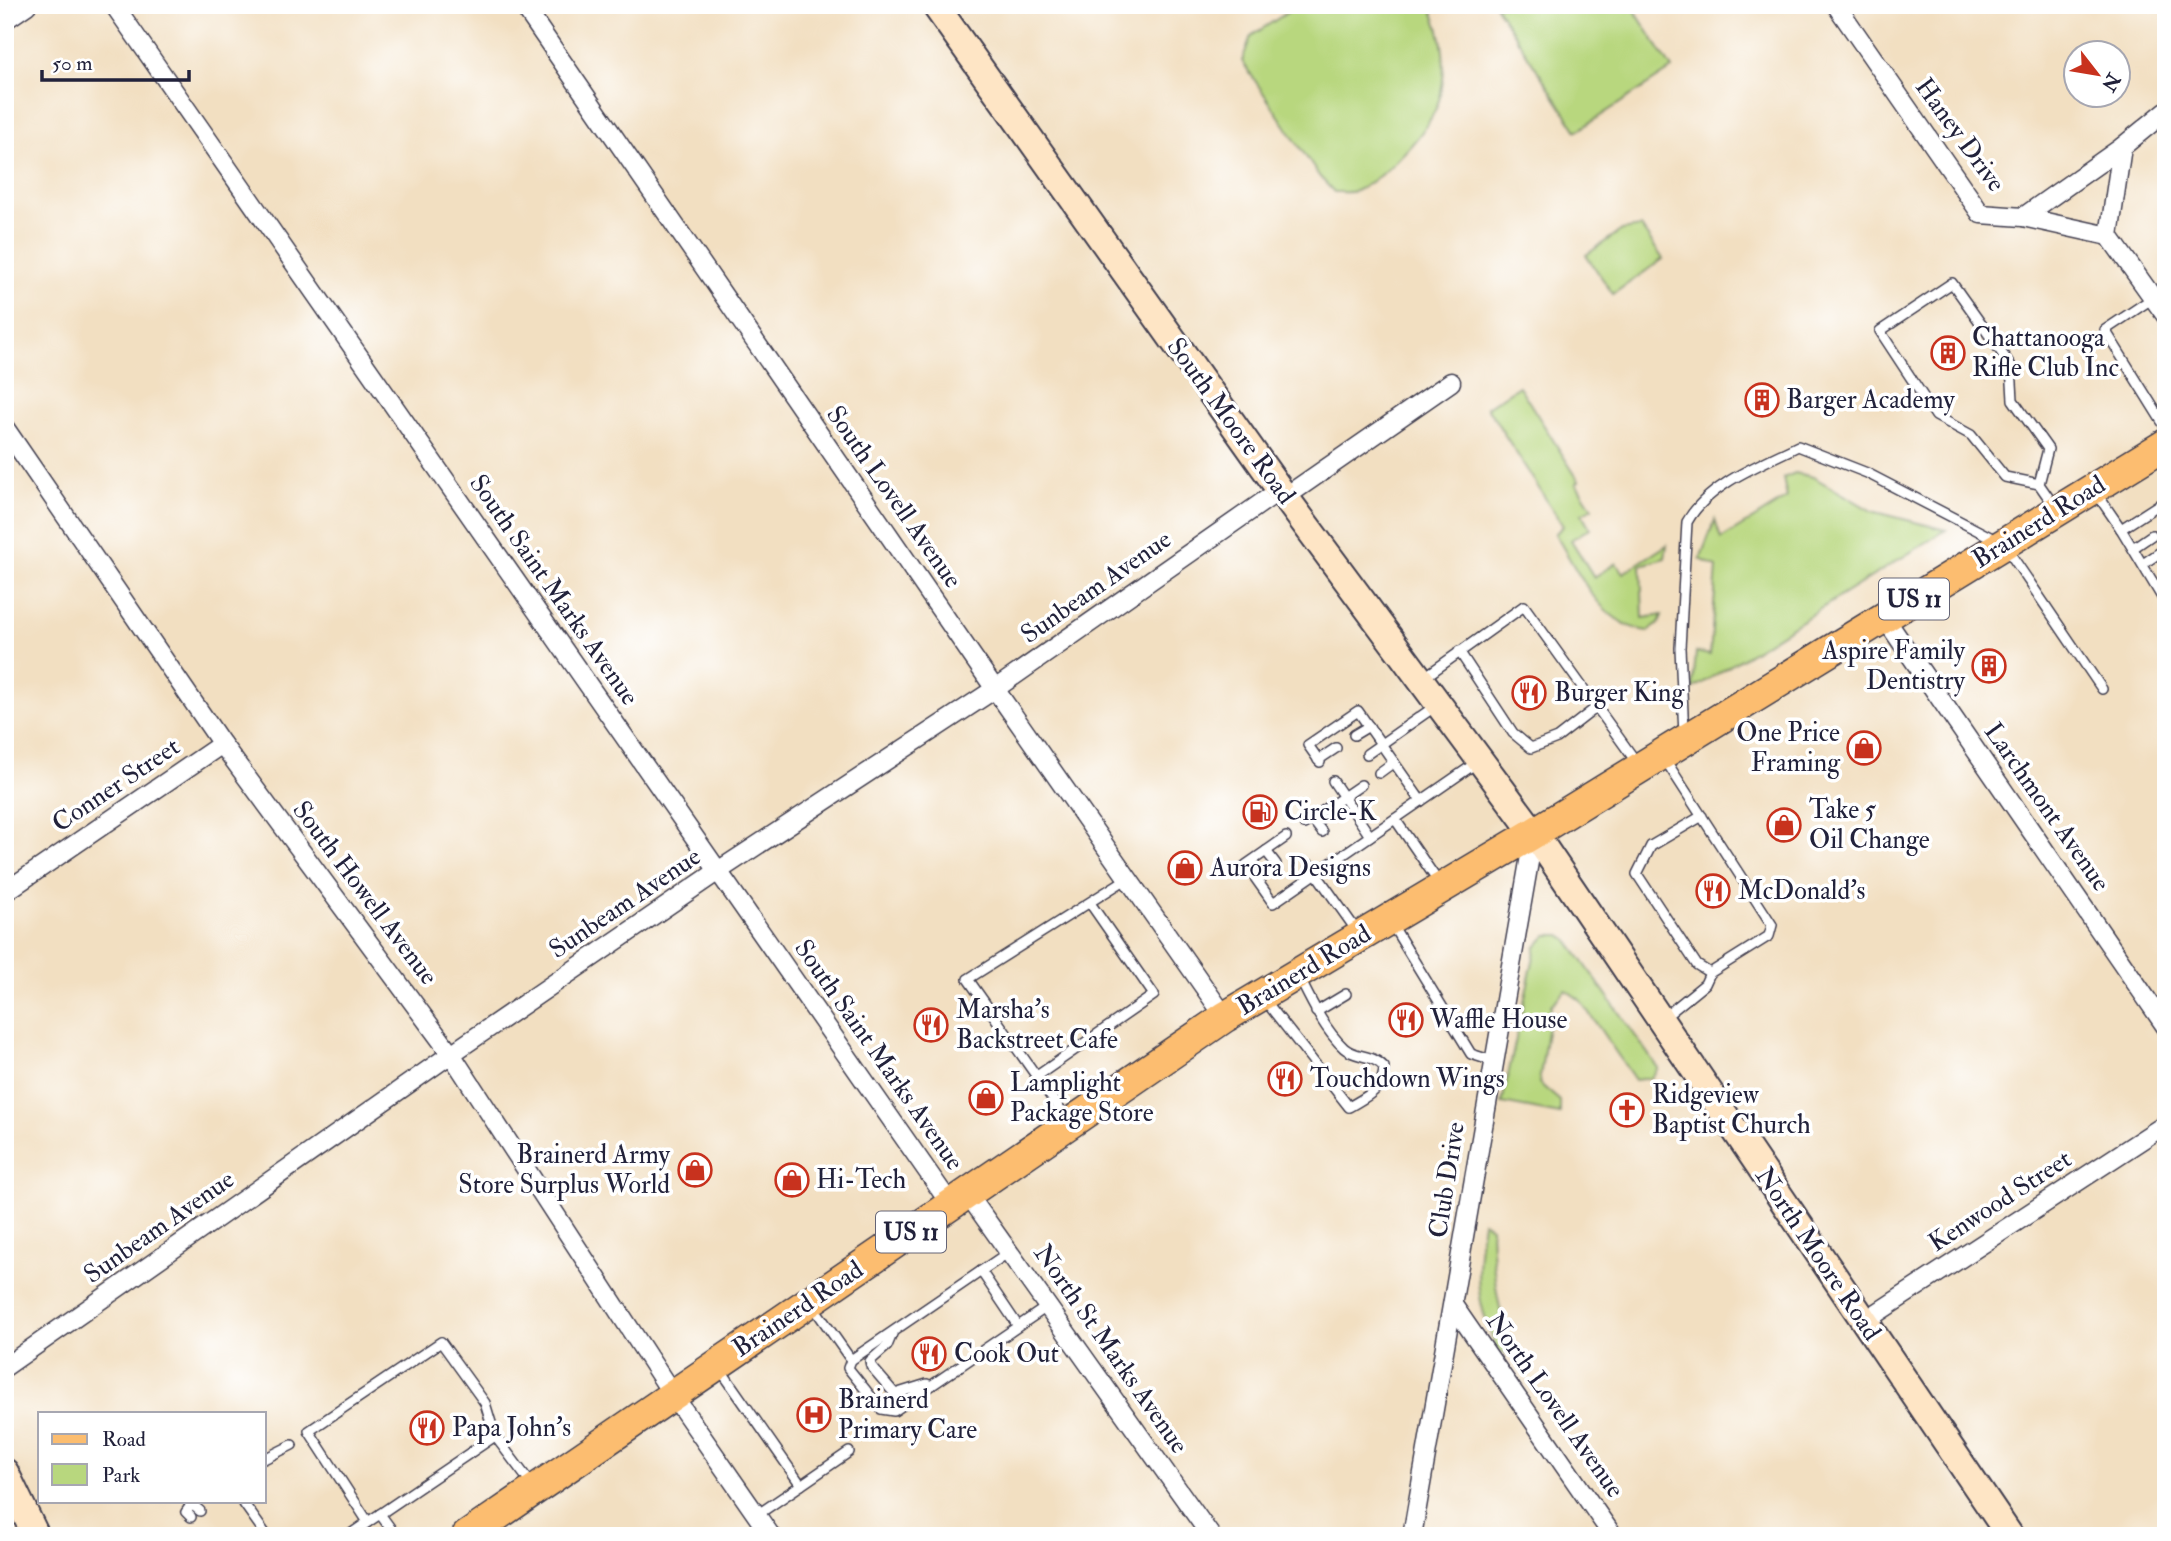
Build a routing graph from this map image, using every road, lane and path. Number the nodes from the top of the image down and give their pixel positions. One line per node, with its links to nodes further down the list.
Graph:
1 (27, 5): 6 (street)
2 (114, 5): 59 (street, South Saint Marks Avenue)
3 (523, 5): 32 (street, South Lovell Avenue)
4 (935, 5): 19 (main road, South Moore Road)
5 (1836, 5): 9 (street, Haney Drive)
6 (5, 20)
7 (2166, 111): 8 (street)
8 (2122, 147): 9 (street); 10 (street)
9 (2023, 217): 10 (street, Haney Drive)
10 (2109, 236): 11 (street)
11 (2153, 298): 12 (street); 15 (lane)
12 (2166, 316)
13 (1451, 382): 19 (street, Sunbeam Avenue)
14 (5, 428): 38 (street, South Howell Avenue)
15 (2166, 428)
16 (2166, 444): 18 (main road, Brainerd Road / US 11)
17 (2039, 484): 17 (lane); 21 (lane)
18 (2094, 488): 21 (main road, Brainerd Road / US 11); 22 (lane)
19 (1282, 494): 31 (main road, South Moore Road); 32 (street, Sunbeam Avenue)
20 (2166, 500): 22 (lane)
21 (2058, 511): 24 (main road, Brainerd Road / US 11)
22 (2121, 529): 25 (lane)
23 (2152, 535): 25 (lane)
24 (2004, 544): 29 (main road, Brainerd Road / US 11); 33 (lane); 42 (lane)
25 (2133, 548): 27 (lane)
26 (2162, 551): 27 (lane)
27 (2143, 564): 28 (lane)
28 (2166, 604)
29 (1884, 617): 42 (main road, Brainerd Road / US 11); 73 (street, Larchmont Avenue)
30 (1459, 651): 31 (lane); 35 (lane); 35 (lane)
31 (1421, 680): 34 (main road, South Moore Road)
32 (995, 689): 59 (street, Sunbeam Avenue); 60 (street, South Lovell Avenue)
33 (2102, 689)
34 (1439, 704): 39 (lane); 43 (main road, South Moore Road)
35 (1597, 707): 42 (lane)
36 (1369, 726): 37 (lane); 39 (lane); 40 (lane)
37 (1354, 736)
38 (222, 744): 62 (street, Conner Street); 74 (street, South Howell Avenue)
39 (1381, 744): 41 (lane); 44 (lane)
40 (1336, 748)
41 (1367, 754)
42 (1662, 754): 50 (lane); 53 (main road, Brainerd Road / US 11)
43 (1480, 760): 49 (lane); 53 (main road, South Moore Road)
44 (1394, 762): 45 (lane); 49 (lane)
45 (1379, 773)
46 (1332, 781): 48 (lane)
47 (1361, 785): 48 (lane)
48 (1343, 797): 52 (lane); 54 (lane)
49 (1421, 801): 51 (lane)
50 (1702, 816): 67 (lane); 67 (lane)
51 (1395, 819): 54 (lane); 61 (lane)
52 (1322, 832)
53 (1534, 833): 61 (main road, Brainerd Road / US 11); 72 (main road, North Moore Road); 75 (street, Club Drive)
54 (1370, 836): 58 (lane)
55 (1286, 837): 56 (lane)
56 (1266, 851): 57 (lane); 58 (lane)
57 (1276, 863)
58 (1313, 869): 65 (lane)
59 (718, 871): 74 (street, Sunbeam Avenue); 79 (street, South Saint Marks Avenue)
60 (1128, 878): 63 (lane); 71 (street, South Lovell Avenue)
61 (1442, 887): 64 (main road, Brainerd Road / US 11)
62 (5, 892)
63 (1090, 903): 76 (lane); 76 (lane)
64 (1388, 919): 65 (main road, Brainerd Road / US 11); 75 (lane)
65 (1360, 935): 66 (main road, Brainerd Road / US 11)
66 (1297, 973): 69 (main road, Brainerd Road / US 11); 70 (lane)
67 (1710, 973): 72 (lane)
68 (1346, 994): 70 (lane)
69 (1261, 995): 70 (lane); 71 (main road, Brainerd Road / US 11)
70 (1316, 1012)
71 (1225, 1017): 77 (main road, Brainerd Road / US 11)
72 (1660, 1021): 85 (main road, North Moore Road)
73 (2166, 1027)
74 (451, 1054): 90 (street, Sunbeam Avenue); 92 (street, South Howell Avenue)
75 (1493, 1061): 83 (street, Club Drive)
76 (1037, 1076): 77 (lane)
77 (1070, 1123): 79 (main road, Brainerd Road / US 11)
78 (2166, 1124): 85 (street, Kenwood Street)
79 (959, 1199): 80 (street, North St Marks Avenue); 82 (main road, Brainerd Road / US 11)
80 (1009, 1252): 81 (lane); 84 (street, North St Marks Avenue)
81 (981, 1271): 86 (lane); 87 (lane)
82 (810, 1301): 88 (lane); 89 (main road, Brainerd Road / US 11)
83 (1453, 1305): 114 (street, Club Drive); 115 (street, North Lovell Avenue)
84 (1048, 1306): 86 (lane); 113 (street, North St Marks Avenue)
85 (1863, 1322): 116 (main road, North Moore Road)
86 (1018, 1326): 91 (lane)
87 (892, 1332): 88 (lane); 91 (lane)
88 (851, 1360): 91 (lane)
89 (716, 1365): 92 (main road, Brainerd Road / US 11); 98 (lane)
90 (5, 1367)
91 (935, 1382)
92 (673, 1395): 99 (main road, Brainerd Road / US 11); 104 (street, South Howell Avenue)
93 (495, 1436): 99 (lane); 103 (lane); 106 (lane)
94 (292, 1445): 96 (lane)
95 (849, 1452): 98 (lane)
96 (266, 1458)
97 (5, 1472): 107 (main road)
98 (801, 1485): 104 (lane)
99 (535, 1489): 111 (main road, Brainerd Road / US 11)
100 (243, 1502): 108 (lane)
101 (190, 1503): 102 (lane); 105 (lane)
102 (200, 1511)
103 (380, 1514): 106 (lane); 110 (lane)
104 (757, 1516): 112 (street, South Howell Avenue)
105 (191, 1517)
106 (368, 1522): 109 (lane)
107 (36, 1536)
108 (267, 1536)
109 (348, 1536)
110 (396, 1536)
111 (467, 1536)
112 (771, 1536)
113 (1211, 1536)
114 (1412, 1536)
115 (1613, 1536)
116 (2010, 1536)

